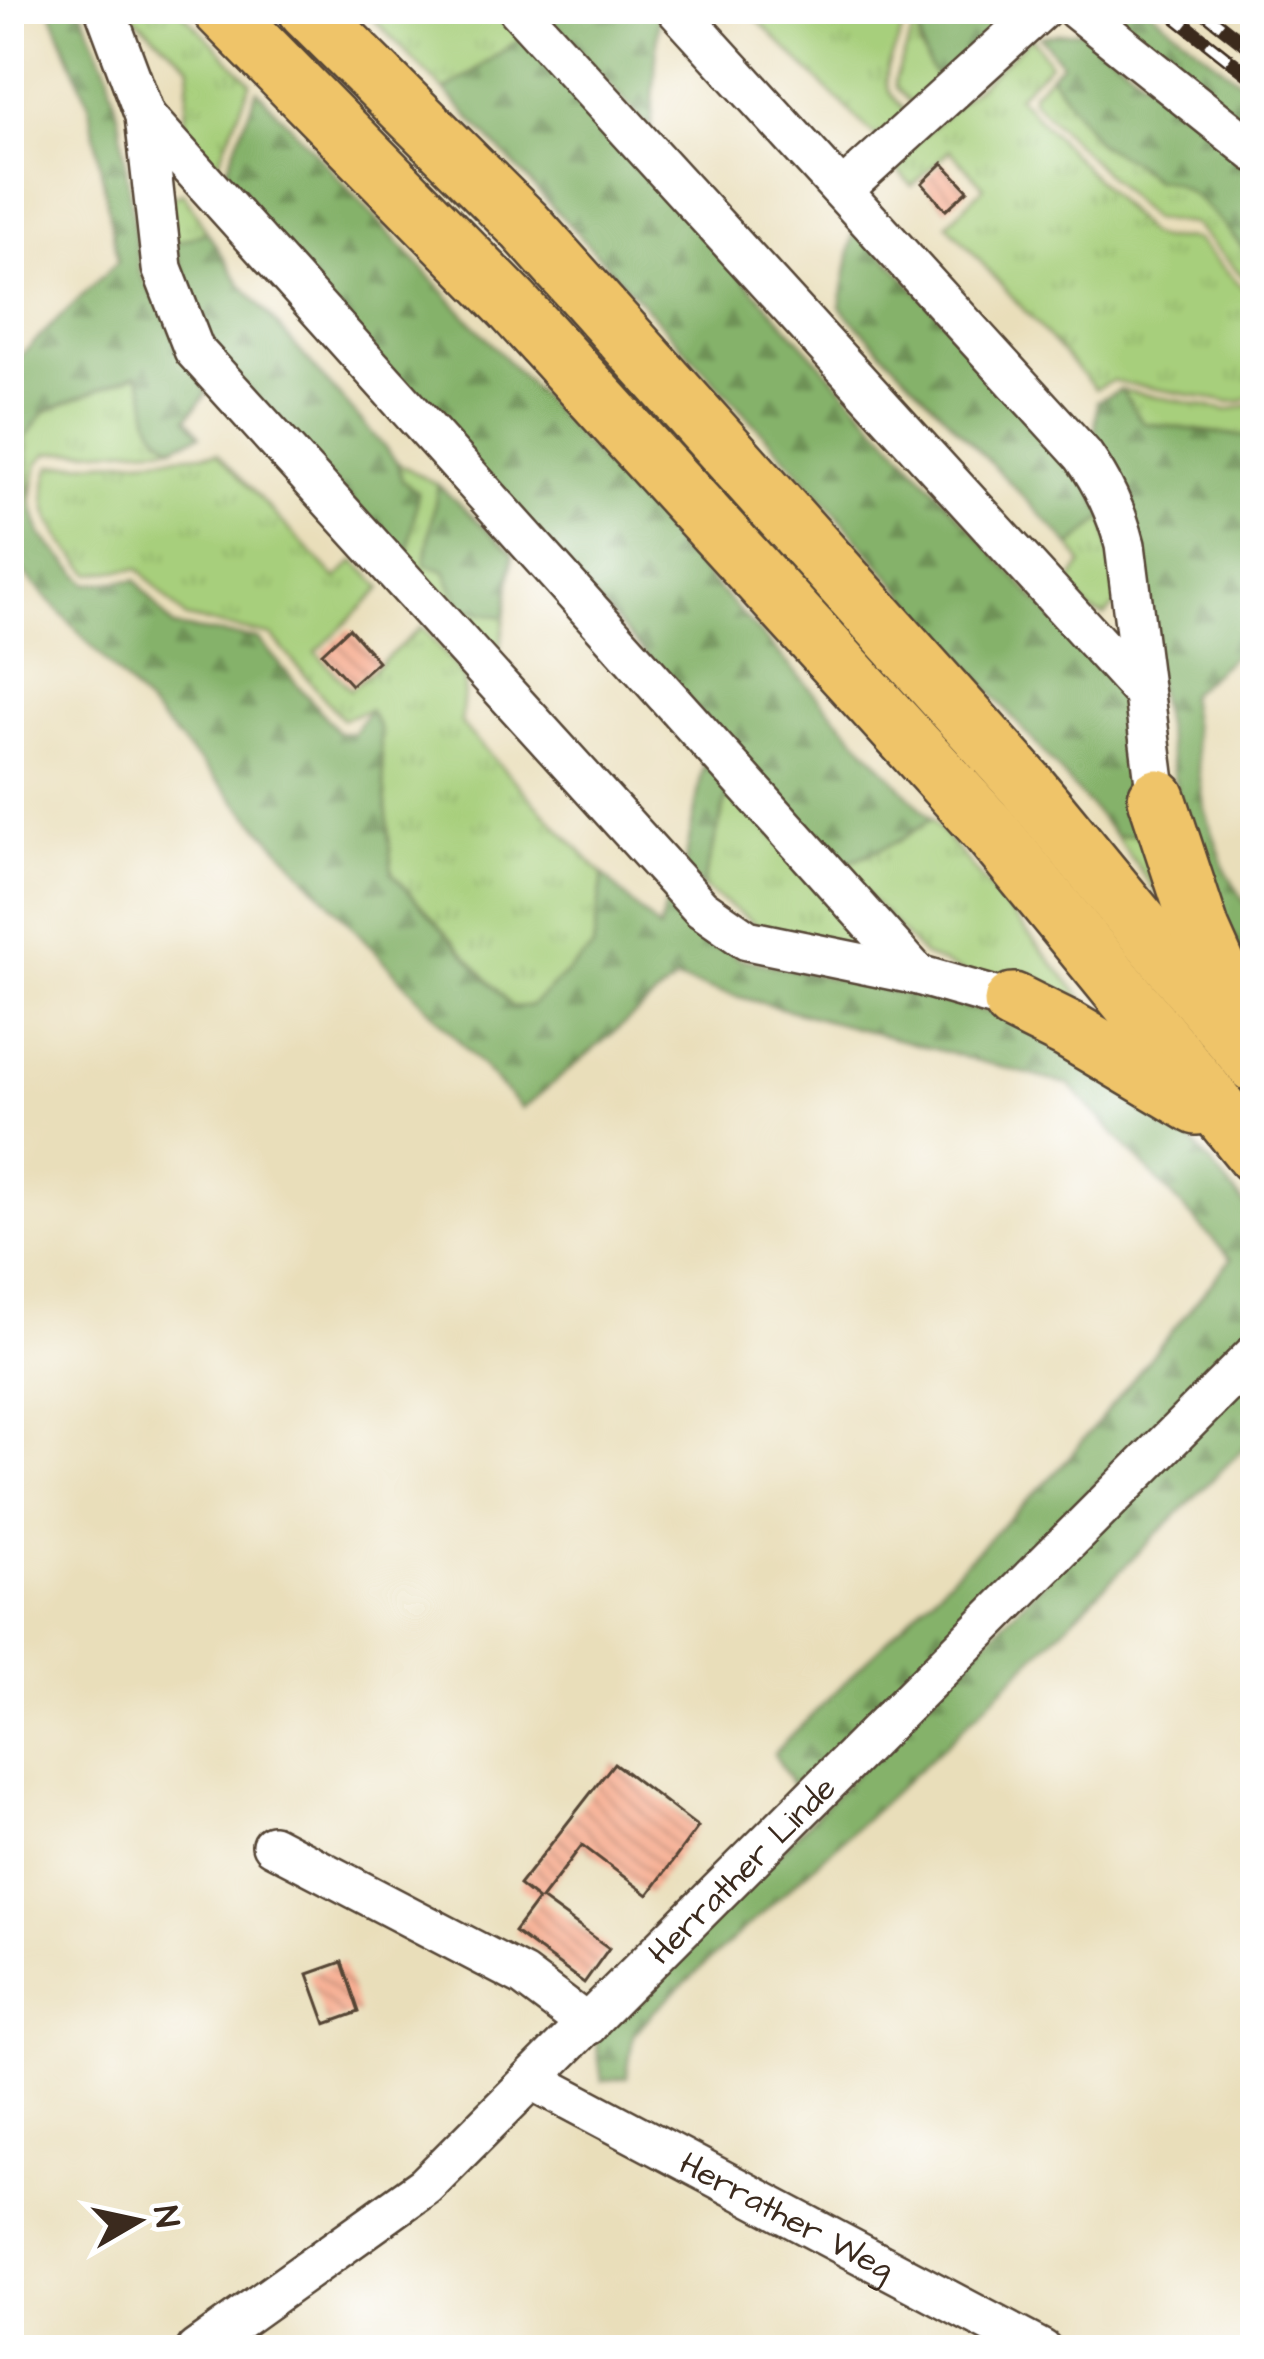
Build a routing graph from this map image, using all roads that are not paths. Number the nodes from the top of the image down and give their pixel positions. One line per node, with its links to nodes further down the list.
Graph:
1 (105, 9): 8 (street)
2 (221, 9): 17 (highway)
3 (307, 9): 16 (highway)
4 (518, 9): 11 (street)
5 (676, 9): 10 (street)
6 (1042, 9): 10 (street)
7 (1076, 9): 9 (street)
8 (145, 116): 13 (street); 13 (street)
9 (1255, 152)
10 (844, 189): 11 (street)
11 (1142, 692): 12 (street)
12 (1157, 798): 15 (highway)
13 (918, 975): 14 (street)
14 (1012, 1002): 17 (highway)
15 (1255, 1052)
16 (1255, 1064)
17 (1244, 1141)
18 (1255, 1354): 20 (street, Herrather Linde)
19 (272, 1844): 20 (street)
20 (588, 2025): 21 (street, Herrather Linde)
21 (533, 2080): 22 (street, Herrather Linde); 23 (street, Herrather Weg)
22 (196, 2350)
23 (1042, 2350)

